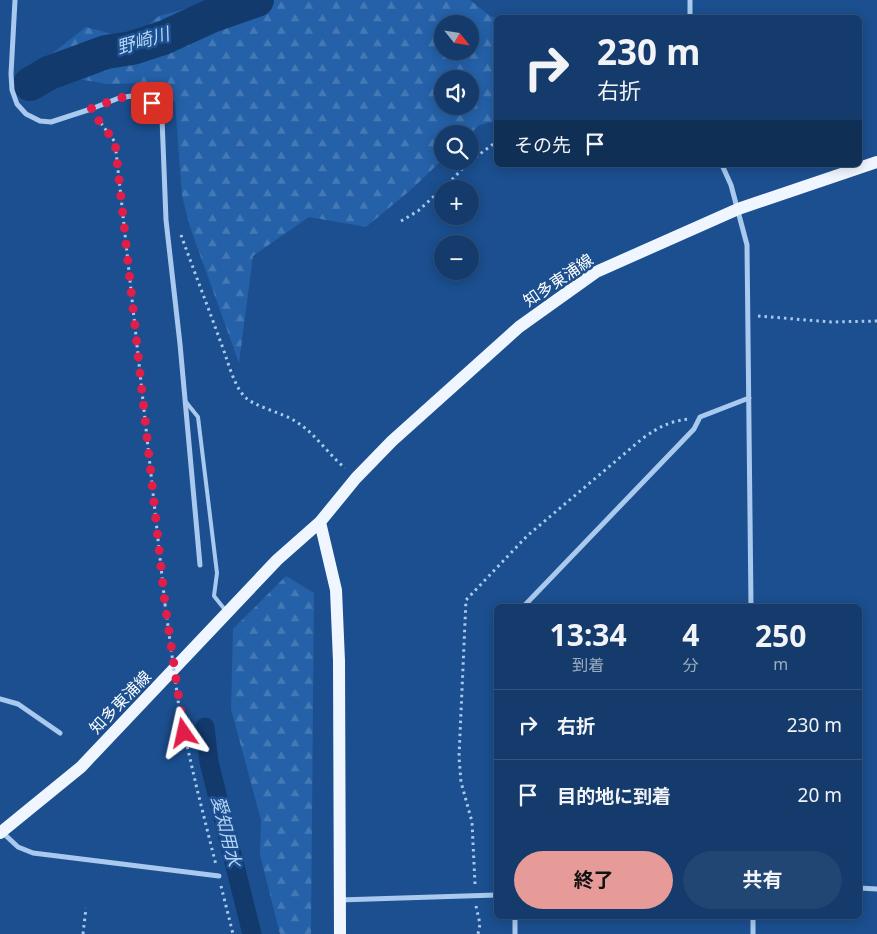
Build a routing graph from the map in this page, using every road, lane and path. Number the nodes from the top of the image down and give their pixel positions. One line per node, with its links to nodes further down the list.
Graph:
1 (15, 0): 4 (street)
2 (690, 0): 3 (street)
3 (690, 15)
4 (90, 109): 11 (street); 27 (path, bridge)
5 (494, 143): 8 (path)
6 (877, 162): 10 (main road, 知多東浦線)
7 (723, 167): 10 (street)
8 (452, 180)
9 (434, 197): 12 (path)
10 (738, 209): 13 (street); 18 (main road, 知多東浦線)
11 (166, 220): 16 (street); 18 (path)
12 (401, 221)
13 (748, 316): 14 (path); 15 (street)
14 (877, 321)
15 (749, 398): 17 (street); 22 (street)
16 (185, 400): 20 (street); 23 (lane)
17 (700, 417): 21 (street); 31 (path)
18 (356, 478): 19 (main road, 知多東浦線)
19 (320, 522): 23 (main road, 知多東浦線); 32 (main road)
20 (200, 565)
21 (526, 604)
22 (752, 604)
23 (227, 613): 26 (main road, 知多東浦線)
24 (0, 699): 25 (street)
25 (60, 733)
26 (1, 832): 27 (street)
27 (219, 876): 37 (path)
28 (862, 888): 29 (street)
29 (877, 889)
30 (494, 895): 31 (street)
31 (474, 896): 32 (street); 39 (path)
32 (339, 900): 38 (main road)
33 (86, 908): 36 (path)
34 (515, 919): 40 (street)
35 (753, 919): 41 (street)
36 (83, 934)
37 (233, 934)
38 (340, 934)
39 (478, 934)
40 (515, 934)
41 (753, 934)

